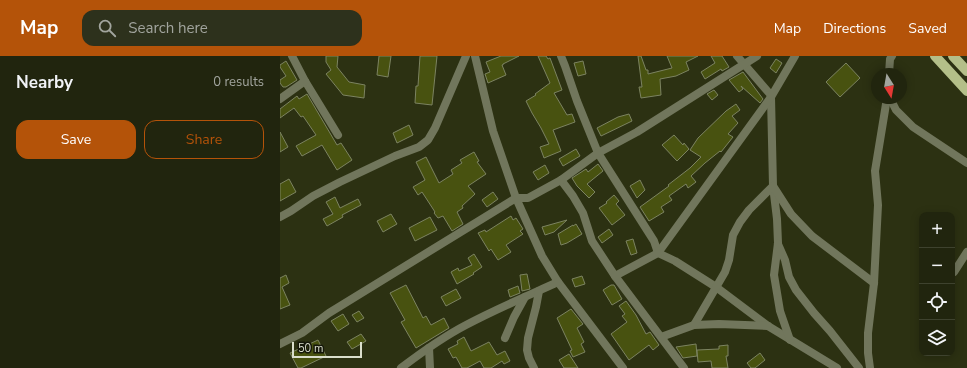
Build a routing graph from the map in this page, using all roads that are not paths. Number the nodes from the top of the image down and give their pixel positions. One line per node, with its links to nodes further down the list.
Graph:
1 (292, 56): 14 (street)
2 (466, 56): 26 (street)
3 (475, 56): 25 (street)
4 (561, 56): 21 (street)
5 (737, 56): 11 (street)
6 (757, 56): 11 (street)
7 (795, 56): 16 (street)
8 (892, 56): 12 (street)
9 (935, 56): 15 (main road)
10 (953, 56): 13 (main road)
11 (744, 64): 16 (street); 21 (street)
12 (889, 68)
13 (967, 71)
14 (305, 81): 17 (street); 20 (street)
15 (967, 91)
16 (772, 97): 24 (street); 29 (street)
17 (280, 99)
18 (887, 104): 33 (street)
19 (892, 104): 22 (street)
20 (338, 135)
21 (598, 153): 23 (street); 29 (street)
22 (967, 163)
23 (560, 180): 25 (street); 31 (street)
24 (773, 186): 27 (street); 33 (street); 34 (street)
25 (516, 198): 32 (street); 42 (street)
26 (280, 217)
27 (778, 244): 41 (street); 50 (street)
28 (967, 252): 30 (street)
29 (658, 253): 31 (street); 34 (street)
30 (955, 270)
31 (615, 276): 39 (street)
32 (558, 282): 35 (street); 47 (street)
33 (874, 283): 51 (street)
34 (716, 287): 37 (street); 38 (street)
35 (539, 291): 36 (street); 46 (street)
36 (525, 297): 40 (street); 43 (street)
37 (694, 325): 38 (street); 39 (street)
38 (768, 326): 41 (street)
39 (662, 337): 48 (street)
40 (505, 338)
41 (790, 340): 49 (street)
42 (280, 344)
43 (429, 348): 44 (street); 45 (street)
44 (401, 368)
45 (430, 368)
46 (534, 368)
47 (623, 368)
48 (684, 368)
49 (837, 368)
50 (859, 368)
51 (870, 368)

